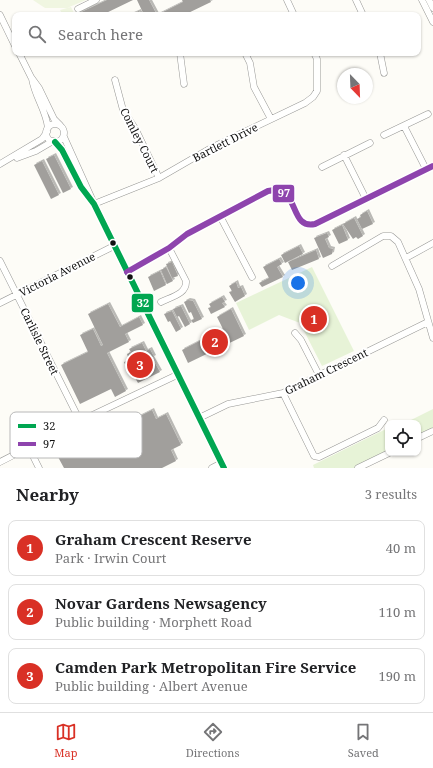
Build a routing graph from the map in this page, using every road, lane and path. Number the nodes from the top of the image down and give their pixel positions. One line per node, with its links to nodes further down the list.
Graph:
1 (96, 0): 7 (street)
2 (287, 0): 8 (street)
3 (356, 0): 9 (street)
4 (422, 0): 11 (street)
5 (429, 0): 6 (street)
6 (433, 8)
7 (78, 9)
8 (293, 12)
9 (362, 12)
10 (0, 15): 12 (street)
11 (433, 22)
12 (12, 40)
13 (20, 56): 19 (street)
14 (180, 56): 21 (street)
15 (246, 56): 23 (street)
16 (316, 56): 23 (street, Bartlett Drive)
17 (381, 56): 18 (street)
18 (384, 73)
19 (31, 77): 24 (street); 26 (street)
20 (115, 80): 37 (street, Comley Court)
21 (184, 84)
22 (428, 114): 25 (street)
23 (271, 119): 37 (street, Bartlett Drive)
24 (60, 125): 26 (street); 28 (street)
25 (404, 126): 27 (street); 36 (street)
26 (47, 130): 29 (street); 32 (street)
27 (384, 135)
28 (64, 137): 29 (street); 39 (street)
29 (54, 142): 32 (street); 39 (street)
30 (370, 144): 31 (street)
31 (344, 155): 35 (street); 38 (street)
32 (7, 160): 33 (street)
33 (0, 164)
34 (433, 166): 36 (street)
35 (322, 167)
36 (426, 169): 38 (street)
37 (159, 178): 39 (street, Bartlett Drive)
38 (366, 199): 40 (street)
39 (94, 204): 42 (street)
40 (220, 216): 43 (street); 48 (street)
41 (433, 243): 44 (street)
42 (114, 246): 47 (street); 49 (street, Victoria Avenue)
43 (169, 248): 47 (street); 50 (street)
44 (406, 258): 46 (street); 52 (street)
45 (0, 261): 49 (street, Carlisle Street)
46 (332, 266)
47 (127, 272): 55 (street)
48 (252, 277)
49 (17, 295): 51 (street, Victoria Avenue); 58 (street, Carlisle Street)
50 (161, 302)
51 (0, 303)
52 (428, 322): 54 (street); 56 (street, Graham Crescent)
53 (295, 334): 56 (street)
54 (433, 338)
55 (177, 375): 59 (street); 60 (street)
56 (319, 375): 57 (street, Graham Crescent)
57 (282, 392): 60 (street, Graham Crescent); 61 (street)
58 (76, 412)
59 (99, 412)
60 (199, 418): 68 (street)
61 (384, 420)
62 (433, 431): 63 (street)
63 (421, 437)
64 (385, 455): 71 (street)
65 (10, 457): 67 (street)
66 (34, 458): 69 (street)
67 (0, 462)
68 (223, 466): 70 (street)
69 (39, 468)
70 (212, 468)
71 (358, 468)

